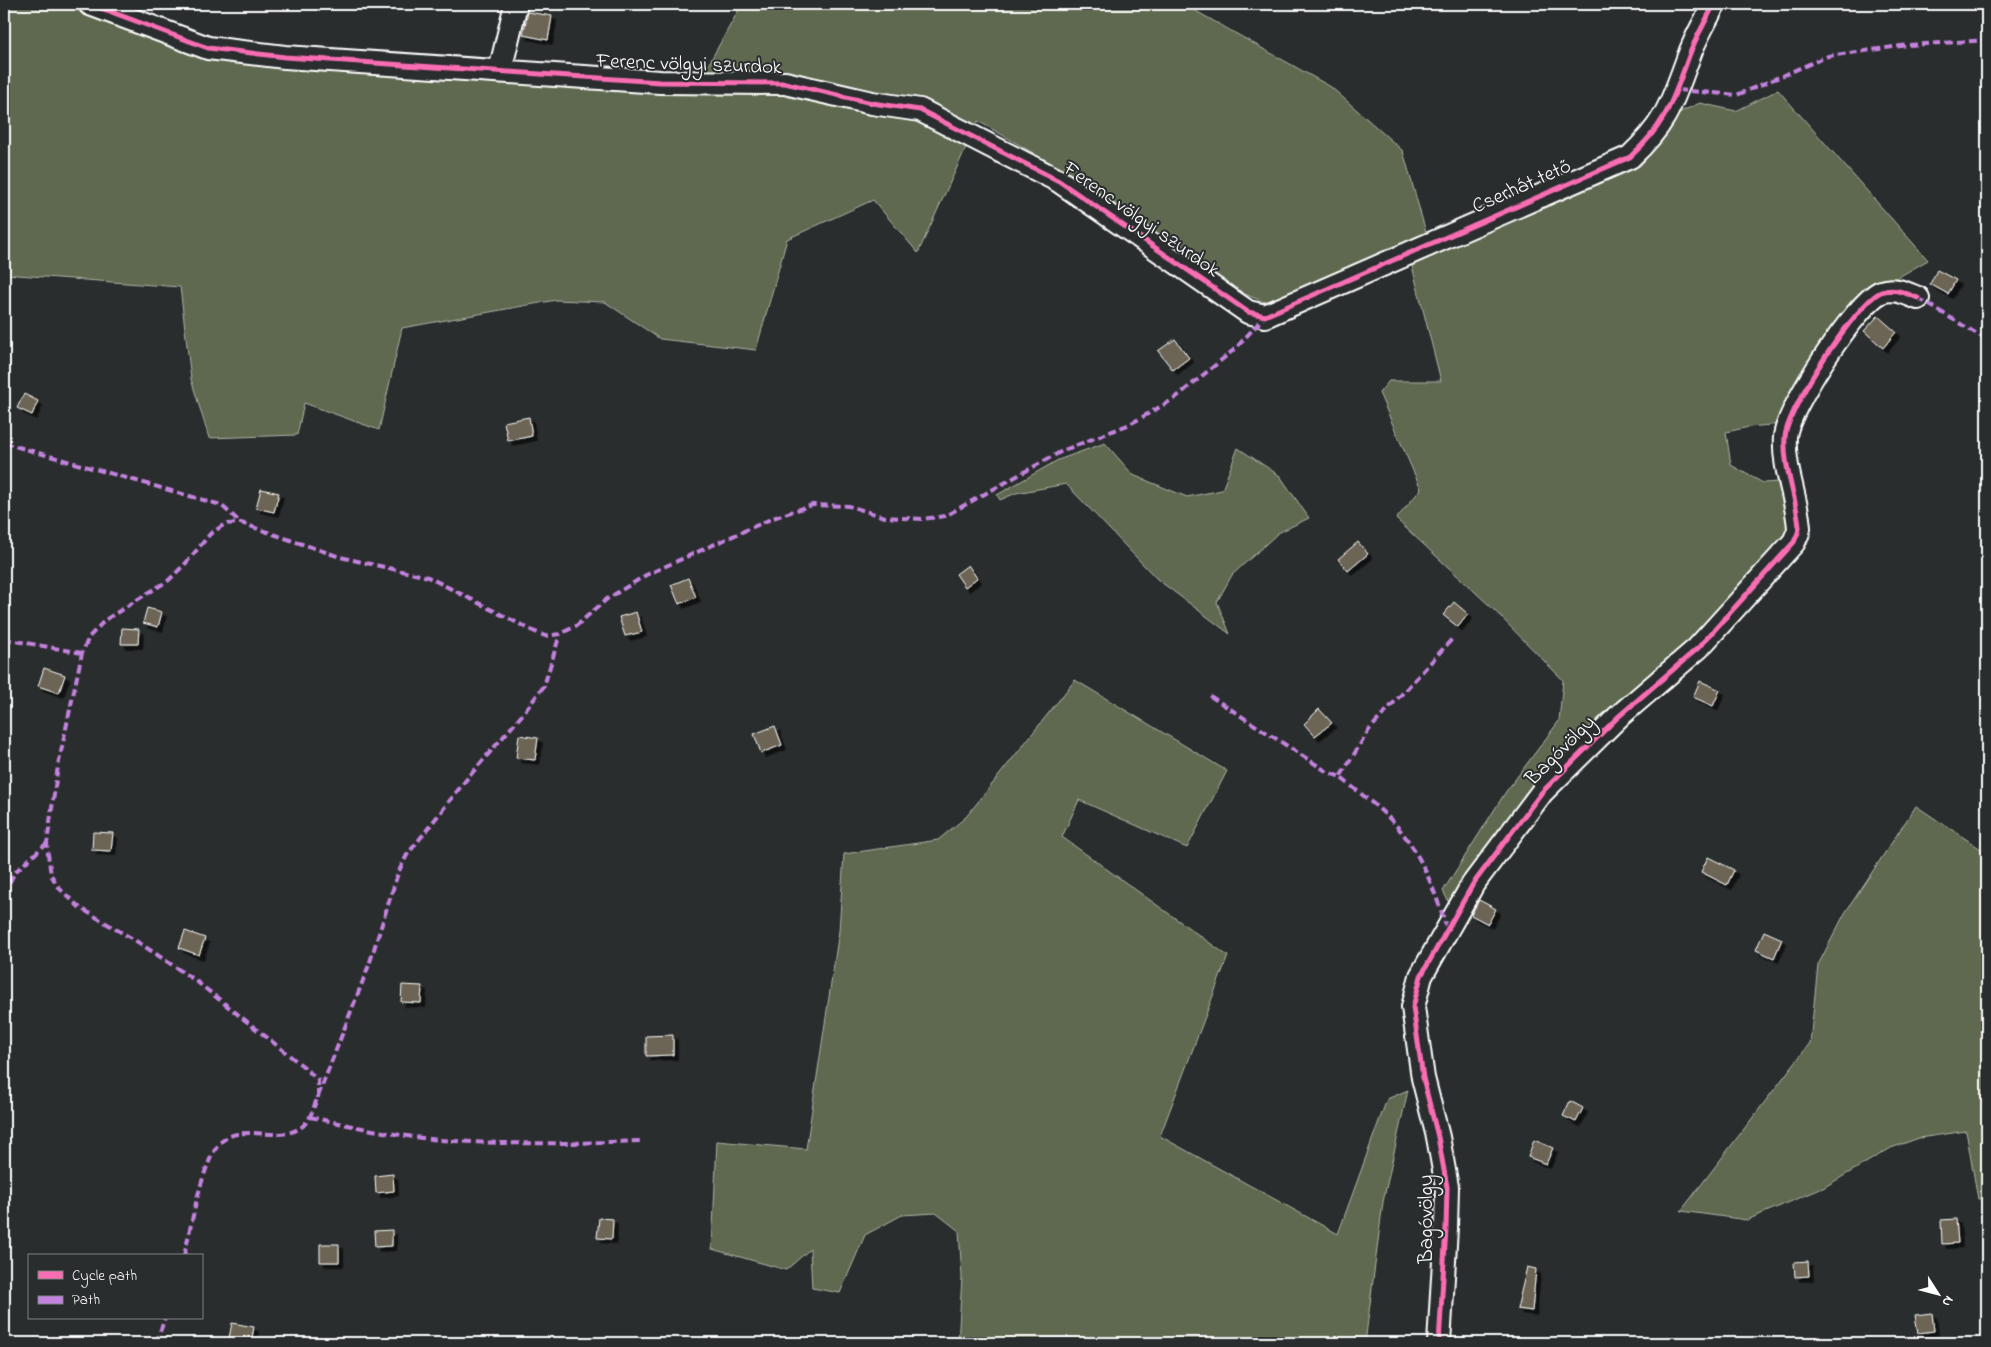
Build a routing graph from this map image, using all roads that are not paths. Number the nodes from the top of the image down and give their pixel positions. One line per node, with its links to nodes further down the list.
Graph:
1 (90, 4): 4 (street, Ferenc völgyi szurdok)
2 (516, 4): 4 (street)
3 (1714, 4): 6 (street, Cserhát tető)
4 (500, 71): 6 (street, Ferenc völgyi szurdok)
5 (1918, 298): 7 (street, Bagóvölgy)
6 (1265, 316)
7 (1438, 1343)

